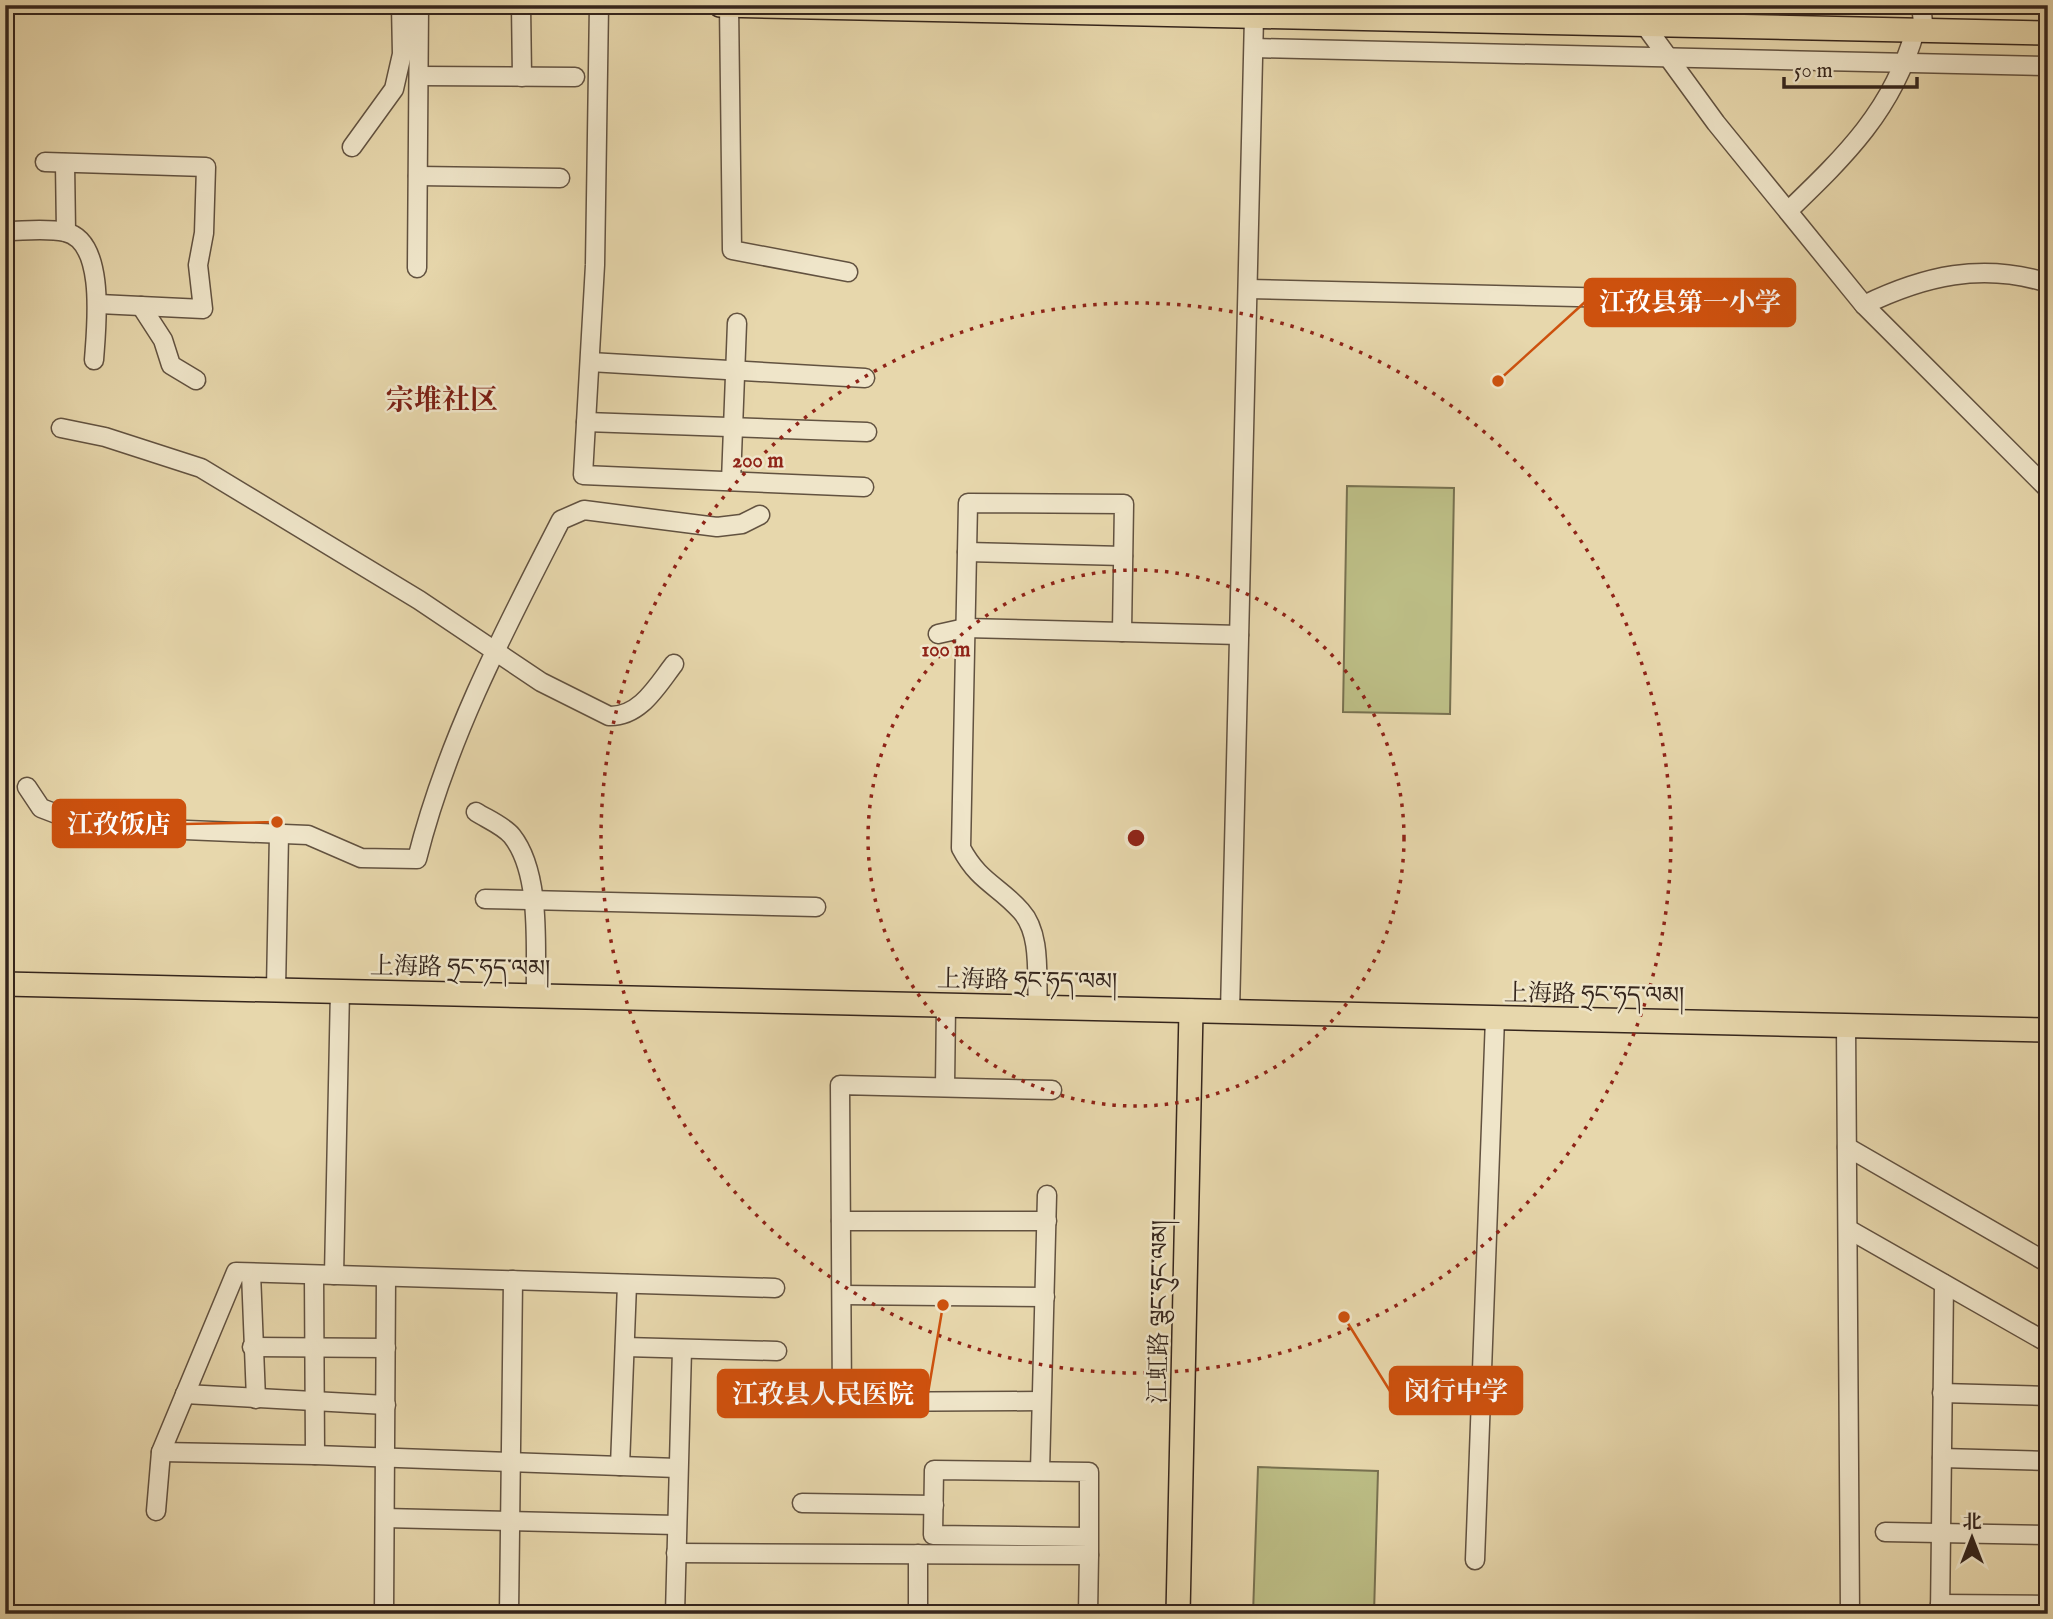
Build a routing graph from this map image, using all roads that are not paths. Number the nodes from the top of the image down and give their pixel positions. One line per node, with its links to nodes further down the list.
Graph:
1 (401, 5): 21 (street)
2 (419, 5): 18 (street)
3 (522, 5): 19 (street)
4 (599, 5): 39 (street)
5 (720, 5): 6 (main road)
6 (729, 5): 9 (main road); 30 (street)
7 (1630, 5): 11 (street)
8 (1921, 5): 12 (street)
9 (772, 6): 10 (main road)
10 (1254, 17): 11 (main road); 14 (street)
11 (1645, 25): 12 (main road); 15 (street)
12 (1920, 31): 13 (main road); 16 (street)
13 (2048, 33)
14 (1254, 48): 15 (street); 32 (street)
15 (1668, 57): 16 (street); 26 (street)
16 (1906, 62): 17 (street); 26 (street)
17 (2048, 66)
18 (419, 76): 19 (street); 24 (street)
19 (522, 77): 20 (street)
20 (575, 77)
21 (352, 147)
22 (44, 162): 23 (street)
23 (65, 163): 28 (street); 36 (street)
24 (418, 176): 25 (street); 29 (street)
25 (559, 178)
26 (1788, 211): 35 (street)
27 (5, 231): 28 (street)
28 (66, 232): 34 (street)
29 (417, 268)
30 (848, 272)
31 (2046, 277): 35 (street)
32 (1248, 289): 33 (street); 56 (street)
33 (1662, 299)
34 (99, 304): 36 (street); 38 (street)
35 (1864, 305): 49 (street)
36 (141, 306): 42 (street)
37 (737, 323): 40 (street)
38 (94, 360)
39 (590, 362): 40 (street); 43 (street)
40 (734, 370): 41 (street); 45 (street)
41 (865, 377)
42 (196, 380)
43 (586, 422): 45 (street); 47 (street)
44 (61, 428): 57 (street)
45 (732, 428): 46 (street); 47 (street)
46 (867, 432)
47 (731, 481): 48 (street)
48 (864, 487)
49 (2048, 489)
50 (760, 514): 57 (street)
51 (967, 552): 52 (street); 52 (street); 53 (street)
52 (1123, 556): 54 (street)
53 (965, 628): 54 (street); 55 (street); 70 (street)
54 (1122, 632): 56 (street)
55 (938, 634)
56 (1240, 635): 72 (street)
57 (494, 652): 58 (street); 61 (street)
58 (674, 664)
59 (27, 787): 61 (street)
60 (476, 812): 63 (street)
61 (279, 834): 66 (street)
62 (485, 899): 63 (street)
63 (534, 900): 64 (street); 68 (street)
64 (816, 907)
65 (5, 984): 66 (main road, 上海路 ཧྲང་ཧད་ལམ།)
66 (276, 989): 67 (main road, 上海路 ཧྲང་ཧད་ལམ།)
67 (340, 990): 68 (main road, 上海路 ཧྲང་ཧད་ལམ།); 86 (street)
68 (536, 995): 69 (main road, 上海路 ཧྲང་ཧད་ལམ།)
69 (946, 1005): 70 (main road, 上海路 ཧྲང་ཧད་ལམ།); 76 (street)
70 (1038, 1007): 71 (main road, 上海路 ཧྲང་ཧད་ལམ།)
71 (1191, 1011): 72 (main road, 上海路 ཧྲང་ཧད་ལམ།); 138 (main road, 江虹路 ལྕང་ཧུང་ལམ།)
72 (1230, 1012): 73 (main road, 上海路 ཧྲང་ཧད་ལམ།)
73 (1495, 1018): 74 (main road, 上海路 ཧྲང་ཧད་ལམ།); 130 (street)
74 (1846, 1026): 75 (main road, 上海路 ཧྲང་ཧད་ལམ།); 78 (street)
75 (2048, 1030)
76 (945, 1087): 77 (street); 80 (street)
77 (1052, 1090)
78 (1847, 1147): 82 (street); 83 (street)
79 (1047, 1195): 81 (street)
80 (841, 1221): 81 (street); 92 (street)
81 (1047, 1221): 93 (street)
82 (1848, 1230): 90 (street); 139 (street)
83 (2048, 1263)
84 (251, 1273): 85 (street); 95 (street); 102 (street)
85 (314, 1275): 86 (street); 97 (street)
86 (334, 1275): 87 (street)
87 (386, 1277): 88 (street); 98 (street)
88 (513, 1280): 89 (street); 113 (street)
89 (627, 1284): 91 (street); 96 (street)
90 (1944, 1284): 94 (street); 101 (street)
91 (775, 1288)
92 (842, 1295): 93 (street); 106 (street)
93 (1045, 1297): 106 (street)
94 (2048, 1343)
95 (253, 1347): 97 (street); 104 (street)
96 (625, 1347): 99 (street); 114 (street)
97 (312, 1348): 98 (street); 105 (street)
98 (386, 1348): 107 (street)
99 (682, 1349): 100 (street); 115 (street)
100 (777, 1351)
101 (1942, 1393): 103 (street); 111 (street)
102 (185, 1394): 104 (street); 108 (street)
103 (2048, 1396)
104 (256, 1398): 105 (street)
105 (315, 1401): 107 (street); 109 (street)
106 (1041, 1401): 116 (street)
107 (386, 1405): 110 (street)
108 (161, 1452): 109 (street); 119 (street)
109 (315, 1455): 110 (street)
110 (385, 1457): 113 (street); 120 (street)
111 (1942, 1458): 112 (street); 124 (street)
112 (2048, 1461)
113 (510, 1462): 114 (street); 121 (street)
114 (620, 1466): 115 (street)
115 (677, 1468): 122 (street)
116 (1040, 1471): 118 (street); 126 (street)
117 (802, 1503): 118 (street)
118 (934, 1505): 126 (street)
119 (156, 1511)
120 (385, 1518): 121 (street); 133 (street)
121 (509, 1520): 122 (street); 134 (street)
122 (676, 1525): 127 (street)
123 (1885, 1532): 124 (street)
124 (1941, 1533): 125 (street); 132 (street)
125 (2048, 1535)
126 (1088, 1537): 129 (street)
127 (676, 1553): 128 (street); 135 (street)
128 (918, 1555): 129 (street); 136 (street)
129 (1089, 1555): 137 (street)
130 (1475, 1560)
131 (2048, 1605): 132 (street)
132 (1940, 1609)
133 (384, 1614)
134 (509, 1614)
135 (675, 1614)
136 (918, 1614)
137 (1088, 1614)
138 (1178, 1614)
139 (1850, 1614)

